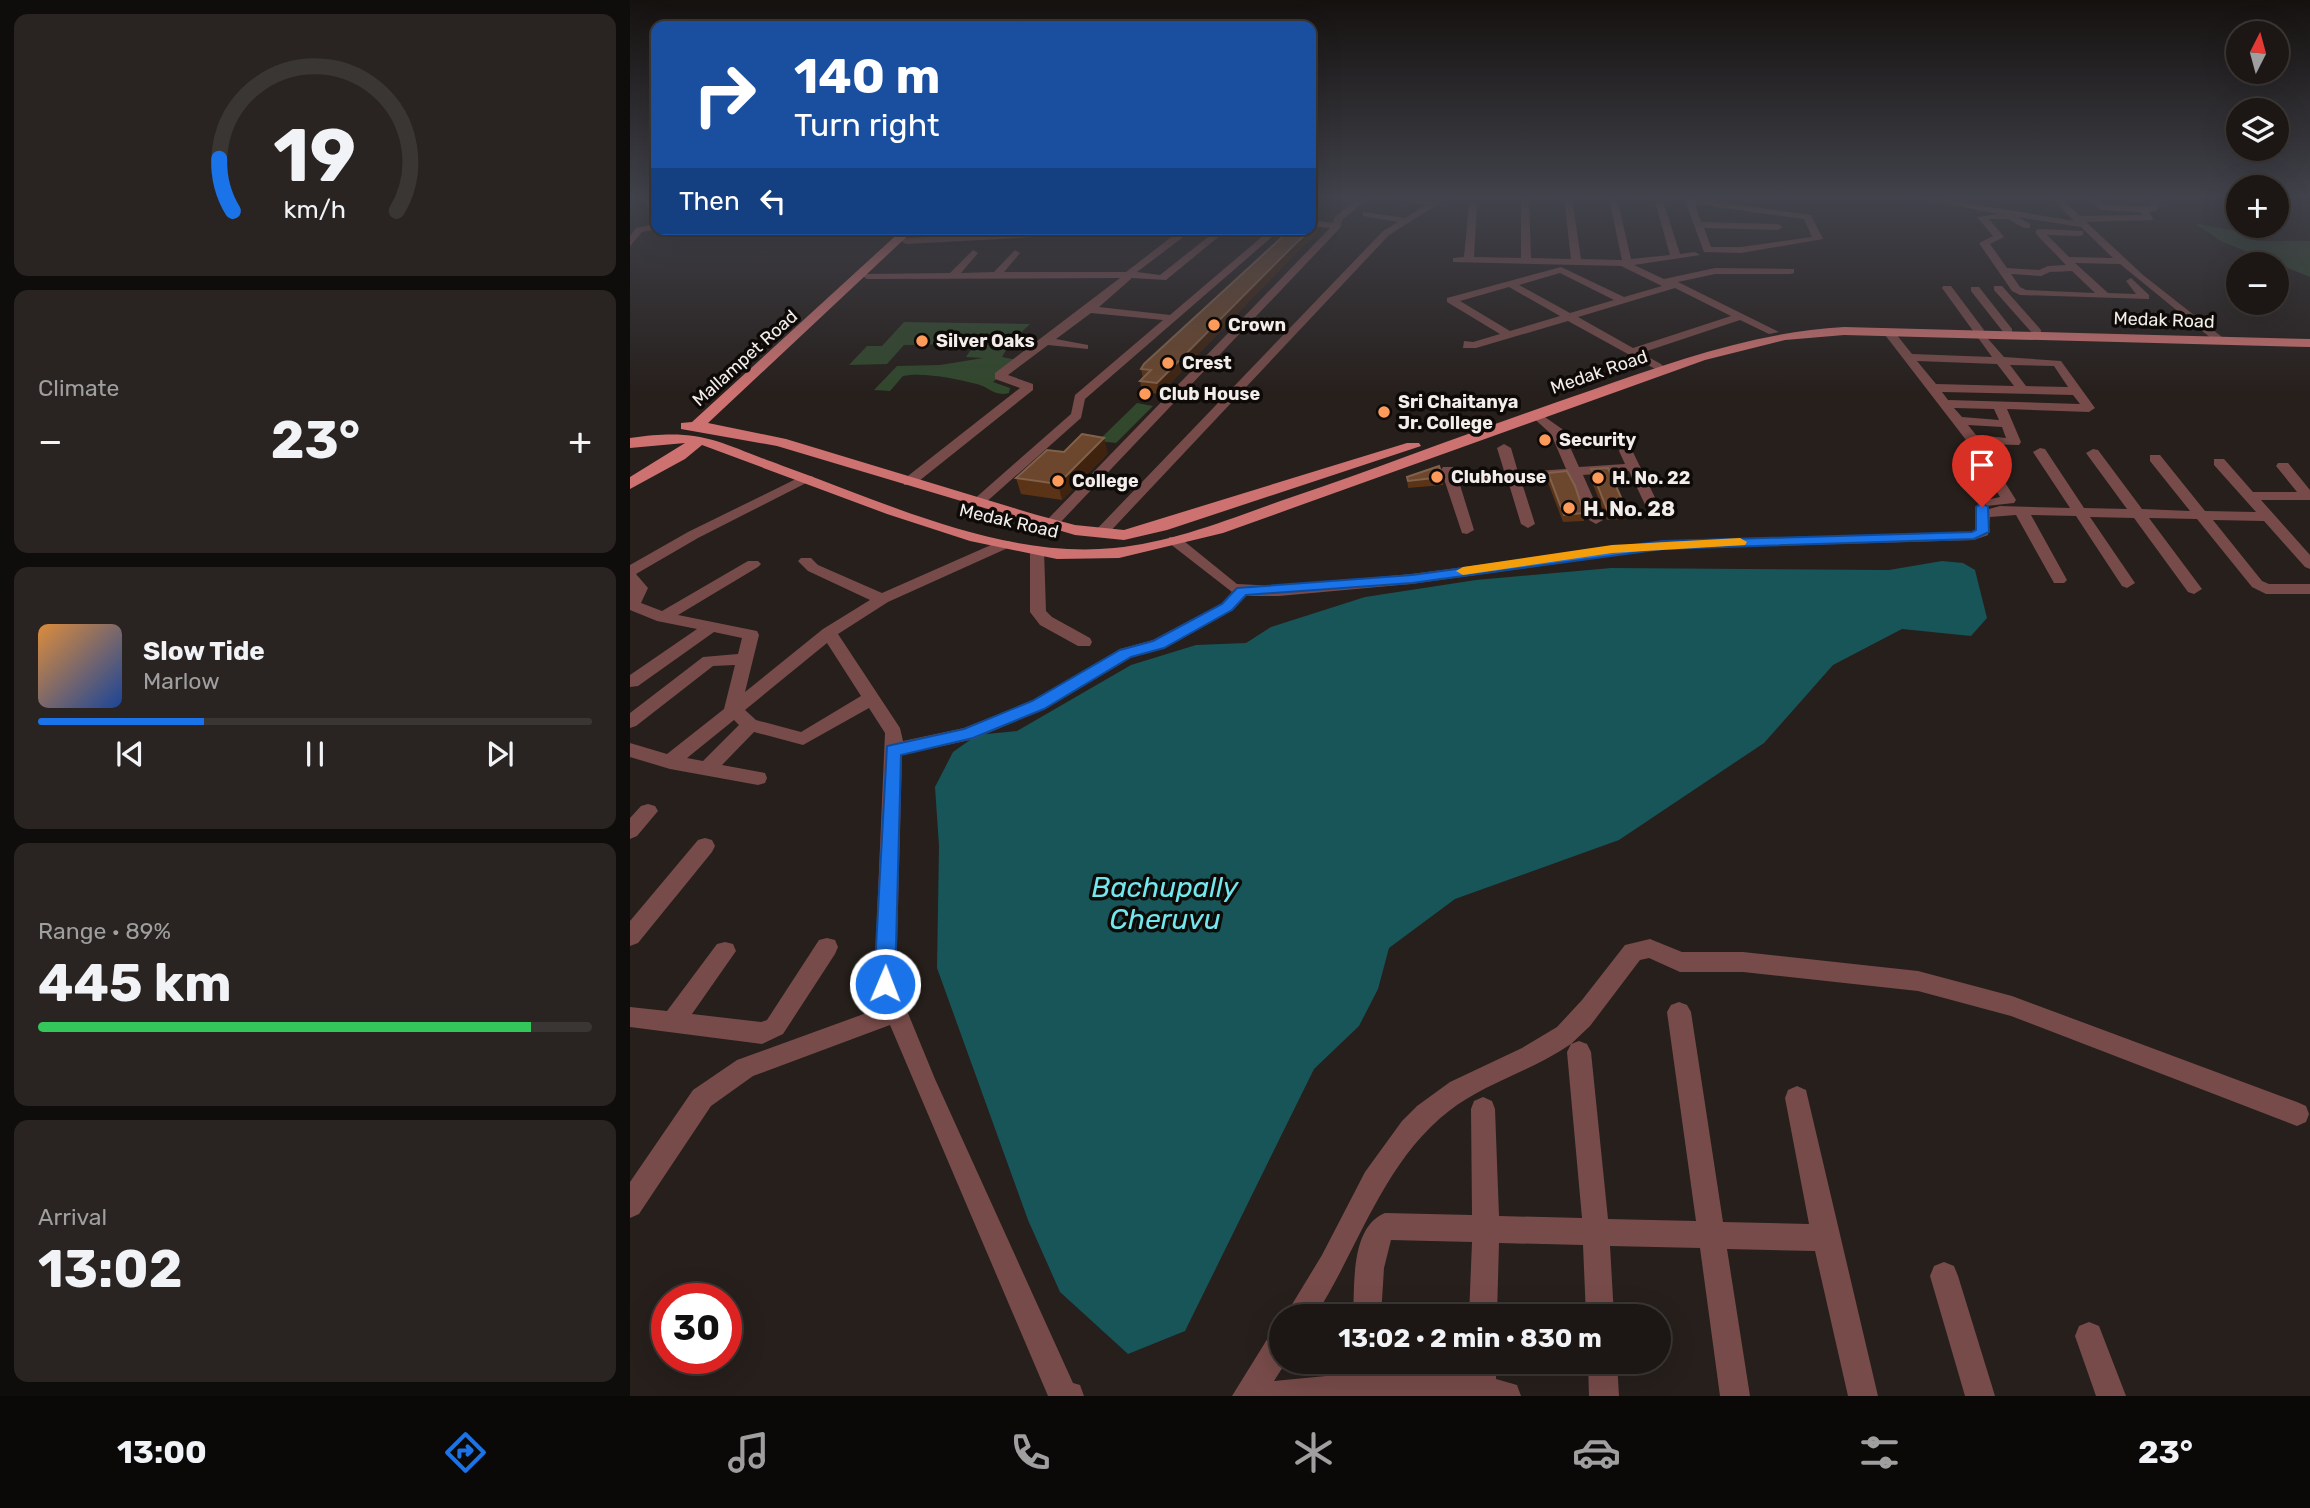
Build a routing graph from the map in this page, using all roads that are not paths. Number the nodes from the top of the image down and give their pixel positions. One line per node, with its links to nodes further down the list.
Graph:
1 (880, 263): 23 (main road, Mallampet Road)
2 (880, 263): 61 (main road, Mallampet Road)
3 (964, 263): 24 (street)
4 (1007, 263): 21 (street)
5 (1141, 263): 22 (street)
6 (1181, 263): 22 (street)
7 (1236, 263): 36 (street)
8 (1301, 263): 90 (street)
9 (1357, 263): 93 (street)
10 (1629, 263): 26 (street)
11 (1741, 263): 20 (street)
12 (1789, 263): 20 (street)
13 (1997, 263): 18 (street)
14 (2079, 263): 17 (street)
15 (2113, 263): 31 (street)
16 (2125, 263): 42 (street)
17 (2070, 264): 19 (street); 31 (street)
18 (2003, 271): 19 (street); 30 (street)
19 (2041, 272): 30 (street)
20 (1744, 273): 26 (street)
21 (998, 275): 22 (street); 24 (street)
22 (1132, 275): 33 (street)
23 (867, 276): 24 (street); 61 (main road, Mallampet Road)
24 (953, 276)
25 (1510, 284): 32 (street); 34 (street); 34 (street)
26 (1671, 284): 32 (street); 35 (street)
27 (1947, 288): 40 (street)
28 (1998, 288): 41 (street)
29 (1975, 289): 38 (street)
30 (2060, 294): 31 (street)
31 (2105, 296)
32 (1621, 300): 34 (street)
33 (1088, 309): 36 (street); 43 (street)
34 (1569, 316): 47 (street)
35 (1738, 317): 39 (street); 47 (street)
36 (1171, 318): 81 (street)
37 (1888, 331): 40 (main road, Medak Road); 48 (street); 58 (main road, Medak Road)
38 (2008, 331): 40 (main road, Medak Road); 41 (main road, Medak Road)
39 (1770, 332): 40 (main road, Medak Road); 50 (main road, Medak Road)
40 (1979, 332): 44 (main road, Medak Road); 49 (street)
41 (2037, 332): 42 (main road, Medak Road)
42 (2216, 337): 44 (main road, Medak Road)
43 (1045, 341): 46 (street); 78 (street)
44 (2285, 341): 45 (main road, Medak Road)
45 (2310, 341)
46 (1084, 347)
47 (1632, 352): 50 (street)
48 (1910, 357): 51 (street); 52 (street)
49 (2001, 360): 51 (street); 53 (street); 54 (street)
50 (1657, 366): 74 (main road, Medak Road)
51 (1954, 374): 52 (street); 53 (street)
52 (1933, 388): 55 (street)
53 (2019, 390): 54 (street); 57 (street)
54 (2077, 391): 57 (street)
55 (1945, 404): 56 (street); 59 (street)
56 (1999, 405): 57 (street); 60 (street)
57 (2025, 406)
58 (1535, 414): 72 (street); 73 (main road, Medak Road)
59 (1958, 421): 60 (street); 63 (street)
60 (2007, 424): 63 (street)
61 (698, 433): 62 (main road); 75 (main road); 77 (main road, Medak Road); 78 (main road, Medak Road); 79 (main road)
62 (630, 436): 74 (main road); 74 (main road)
63 (1972, 439): 87 (street)
64 (1504, 448): 76 (street)
65 (1626, 451): 71 (street)
66 (2040, 452): 83 (street)
67 (2093, 453): 84 (street)
68 (2155, 458): 86 (street)
69 (2219, 462): 80 (street)
70 (2283, 466): 80 (street)
71 (1634, 467): 72 (street); 85 (street)
72 (1574, 472): 76 (street); 89 (street)
73 (1375, 474): 74 (main road); 94 (main road, Medak Road)
74 (1335, 475): 93 (main road, Medak Road)
75 (630, 477)
76 (1513, 477): 91 (street); 92 (street)
77 (807, 479): 95 (main road, Medak Road); 100 (street)
78 (909, 482): 81 (main road, Medak Road)
79 (630, 484)
80 (2249, 496): 88 (street)
81 (979, 501): 90 (main road, Medak Road)
82 (2021, 510): 83 (street); 87 (street); 101 (street)
83 (2079, 512): 84 (street); 102 (street)
84 (2139, 513): 86 (street); 103 (street)
85 (1657, 514)
86 (2202, 515): 88 (street); 104 (street)
87 (1983, 516): 105 (street)
88 (2268, 517): 99 (street)
89 (1596, 520)
90 (1051, 524): 93 (main road, Medak Road)
91 (1528, 524)
92 (1467, 530)
93 (1100, 534)
94 (1174, 540): 96 (main road, Medak Road); 105 (street)
95 (1005, 544): 96 (main road, Medak Road); 106 (street)
96 (1037, 550): 111 (street)
97 (806, 561): 106 (street)
98 (753, 564): 108 (street)
99 (2310, 564)
100 (630, 573): 107 (street)
101 (2059, 580)
102 (2127, 583)
103 (2194, 589)
104 (2310, 589)
105 (1242, 591): 118 (street)
106 (882, 599): 110 (street)
107 (631, 605): 108 (street)
108 (663, 617): 109 (street)
109 (709, 628): 112 (street); 113 (street)
110 (829, 633): 114 (street); 115 (street)
111 (1084, 642)
112 (744, 659): 115 (street); 116 (street)
113 (632, 682)
114 (870, 699): 117 (street); 118 (street)
115 (732, 709): 117 (street); 120 (street)
116 (630, 722)
117 (750, 725): 121 (street)
118 (893, 750): 129 (street)
119 (631, 751): 120 (street)
120 (670, 762): 121 (street)
121 (706, 769): 122 (street)
122 (758, 778)
123 (648, 811): 124 (street)
124 (630, 831)
125 (705, 846): 126 (street)
126 (630, 937)
127 (827, 947): 132 (street)
128 (725, 951): 132 (street)
129 (896, 1012): 137 (street); 152 (street)
130 (1679, 1012): 140 (street)
131 (630, 1017): 132 (street)
132 (672, 1023)
133 (1579, 1052): 139 (street)
134 (1797, 1098): 141 (street)
135 (1483, 1109): 138 (street)
136 (2297, 1114): 143 (street)
137 (630, 1205)
138 (1486, 1227): 139 (street); 144 (street); 145 (street)
139 (1596, 1229): 140 (street); 146 (street)
140 (1711, 1234): 141 (street); 156 (street)
141 (1825, 1238): 157 (street)
142 (1944, 1276): 158 (street)
143 (1307, 1304)
144 (1368, 1304)
145 (1483, 1304)
146 (1599, 1304)
147 (2089, 1336): 159 (street)
148 (1269, 1362): 153 (street)
149 (1603, 1374): 155 (street)
150 (1362, 1375): 151 (street); 154 (street)
151 (1490, 1382)
152 (1069, 1396)
153 (1247, 1396)
154 (1268, 1396)
155 (1604, 1396)
156 (1735, 1396)
157 (1863, 1396)
158 (1980, 1396)
159 (2111, 1396)

